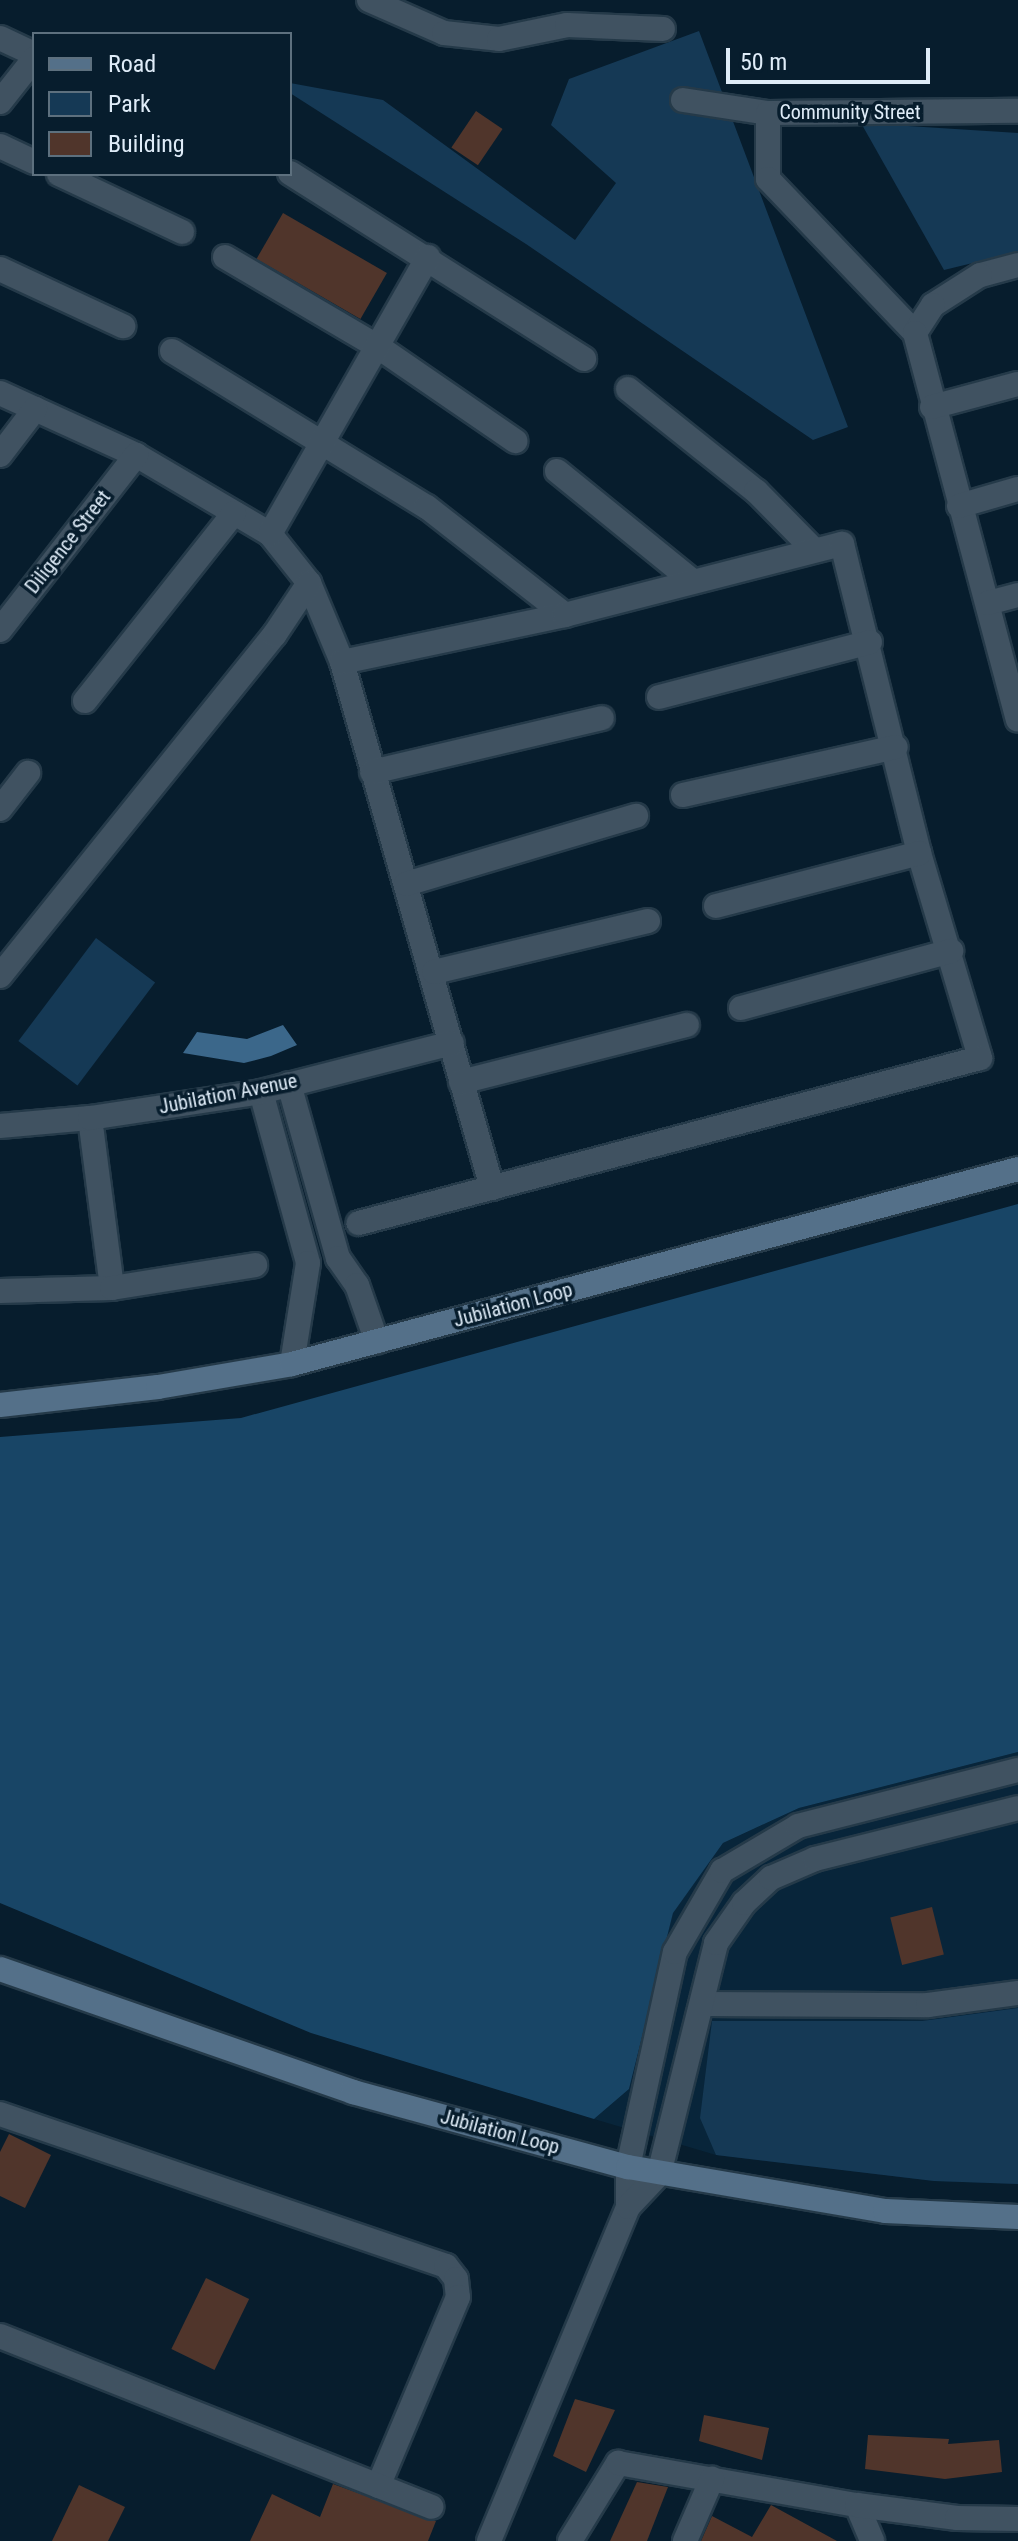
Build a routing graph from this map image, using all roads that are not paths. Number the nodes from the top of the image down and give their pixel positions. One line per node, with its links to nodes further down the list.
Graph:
1 (369, 0): 2 (street)
2 (663, 29)
3 (0, 38): 4 (street)
4 (32, 56)
5 (32, 60): 7 (street)
6 (683, 100): 9 (street, Community Street)
7 (0, 102)
8 (1018, 111): 9 (street, Community Street)
9 (768, 113): 20 (street)
10 (0, 146): 11 (street)
11 (32, 161)
12 (292, 174): 16 (street)
13 (63, 176): 14 (street)
14 (182, 232)
15 (225, 257): 21 (street)
16 (428, 257): 21 (street); 23 (street)
17 (1018, 265): 20 (street)
18 (0, 269): 19 (street)
19 (123, 326)
20 (915, 333): 27 (street)
21 (377, 346): 29 (street); 30 (street)
22 (172, 351): 29 (street)
23 (584, 359)
24 (1018, 384): 27 (street)
25 (628, 389): 38 (street)
26 (0, 393): 28 (street)
27 (932, 407): 35 (street)
28 (35, 409): 31 (street); 32 (street)
29 (322, 441): 37 (street); 43 (street)
30 (515, 441)
31 (0, 455)
32 (136, 455): 36 (street); 44 (street, Diligence Street)
33 (557, 471): 39 (street)
34 (1018, 489): 35 (street)
35 (959, 506): 42 (street)
36 (234, 513): 37 (street); 48 (street)
37 (270, 534): 40 (street)
38 (813, 549): 39 (street); 45 (street)
39 (691, 580): 43 (street)
40 (309, 583): 46 (street); 62 (street)
41 (1018, 595): 42 (street)
42 (988, 603): 49 (street)
43 (565, 615): 46 (street)
44 (0, 630)
45 (870, 642): 47 (street); 51 (street)
46 (342, 662): 52 (street)
47 (659, 697)
48 (85, 701)
49 (1018, 715)
50 (602, 718): 52 (street)
51 (896, 747): 54 (street); 57 (street)
52 (372, 772): 58 (street)
53 (28, 773): 55 (street)
54 (683, 795)
55 (0, 809)
56 (636, 816): 58 (street)
57 (919, 853): 59 (street); 61 (street)
58 (406, 884): 63 (street)
59 (716, 906)
60 (648, 921): 63 (street)
61 (951, 951): 64 (street); 73 (street)
62 (1, 972)
63 (434, 972): 66 (street)
64 (741, 1008)
65 (687, 1025): 67 (street)
66 (452, 1043): 67 (street); 68 (street, Jubilation Avenue)
67 (461, 1082): 73 (street)
68 (289, 1084): 69 (street, Jubilation Avenue); 75 (street)
69 (261, 1092): 70 (street, Jubilation Avenue); 76 (street)
70 (90, 1118): 71 (street, Jubilation Avenue); 78 (street)
71 (0, 1126)
72 (1018, 1169): 80 (main road, Jubilation Loop)
73 (492, 1188): 74 (street)
74 (359, 1223)
75 (338, 1258): 76 (street); 80 (street)
76 (308, 1263): 81 (street)
77 (255, 1265): 78 (street)
78 (112, 1288): 79 (street)
79 (0, 1291)
80 (377, 1342): 81 (main road, Jubilation Loop)
81 (292, 1364): 82 (main road, Jubilation Loop)
82 (0, 1405)
83 (1018, 1770): 89 (street)
84 (1018, 1808): 87 (street)
85 (0, 1969): 89 (main road, Jubilation Loop)
86 (1018, 1993): 87 (street)
87 (705, 2004): 90 (street)
88 (0, 2114): 95 (street)
89 (628, 2167): 90 (main road, Jubilation Loop); 91 (street)
90 (659, 2174): 91 (street); 92 (main road, Jubilation Loop)
91 (628, 2207): 99 (street)
92 (1018, 2217)
93 (0, 2336): 95 (street)
94 (712, 2479): 96 (street); 100 (street); 101 (street)
95 (378, 2486): 97 (street)
96 (857, 2505): 98 (street); 102 (street)
97 (431, 2507)
98 (1018, 2519)
99 (489, 2541)
100 (570, 2541)
101 (685, 2541)
102 (872, 2541)

